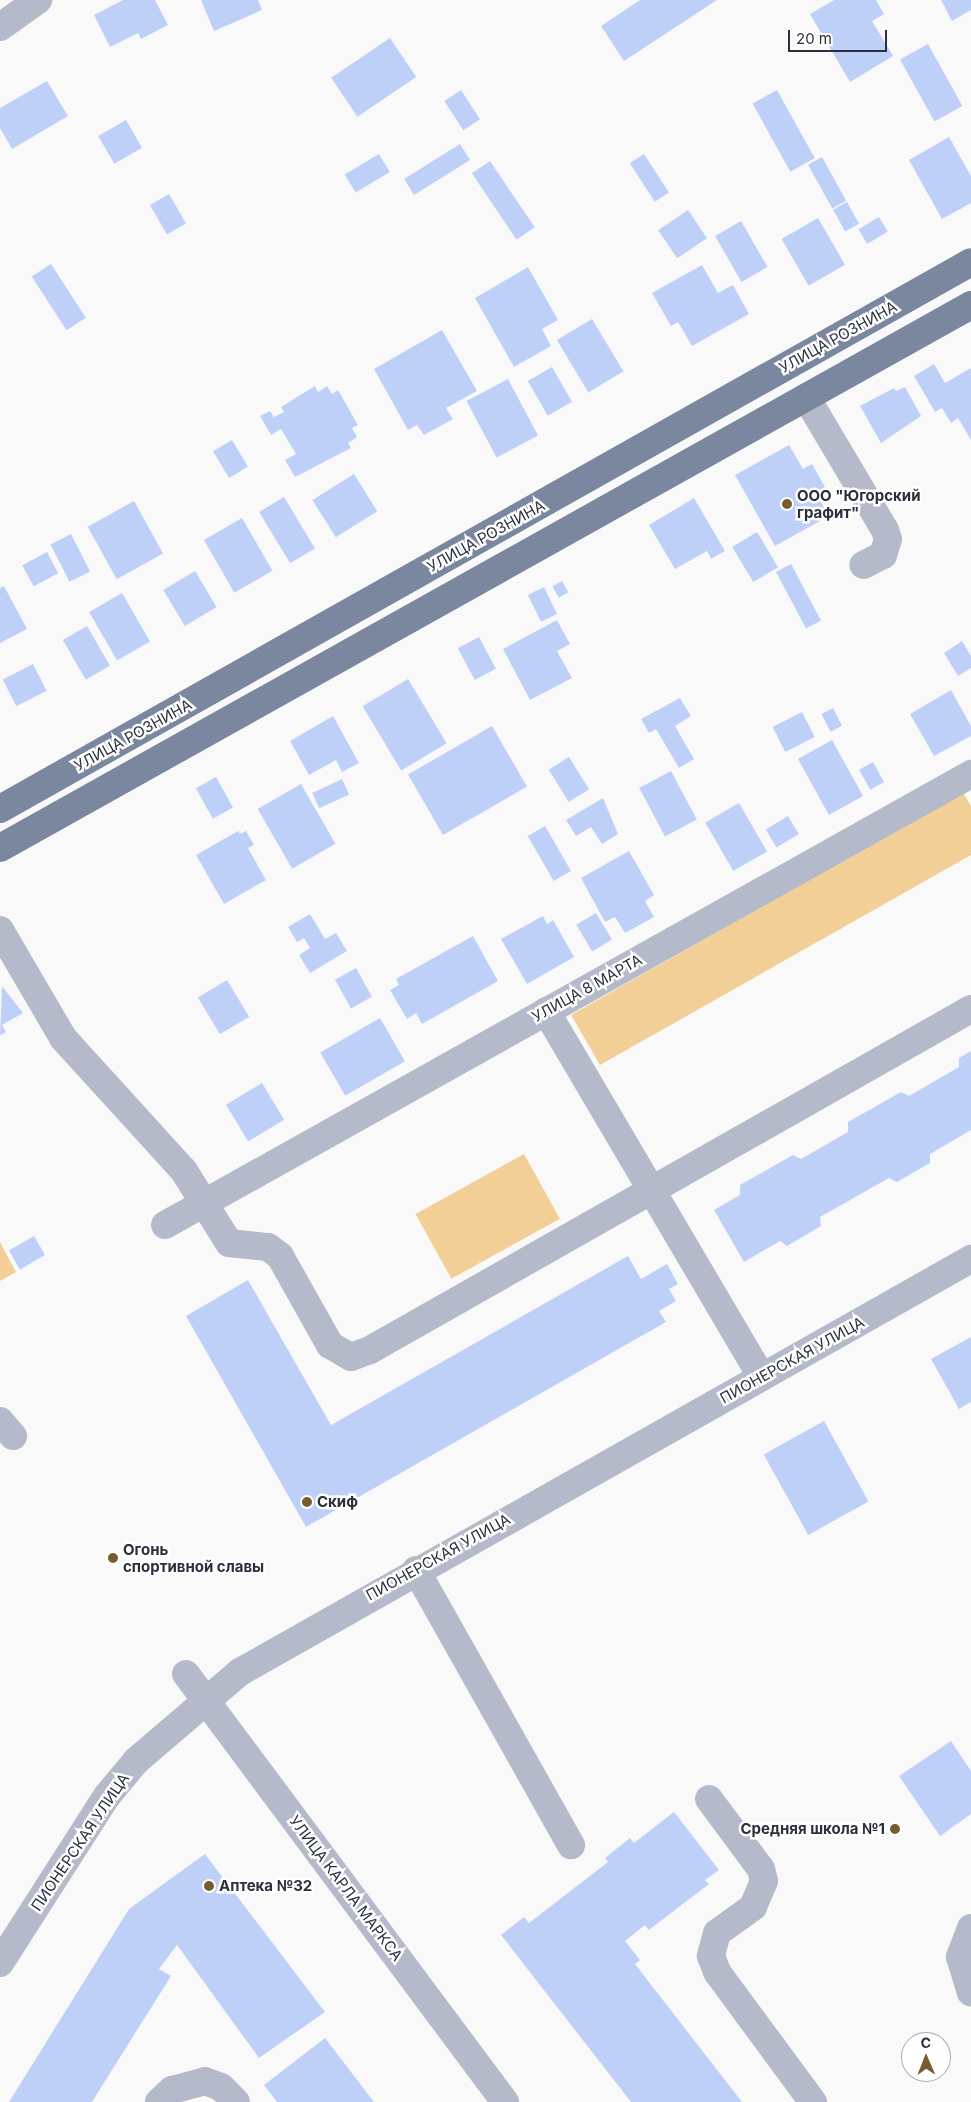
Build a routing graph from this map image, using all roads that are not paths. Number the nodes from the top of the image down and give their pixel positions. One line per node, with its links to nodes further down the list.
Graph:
1 (38, 0): 2 (street)
2 (0, 27)
3 (971, 262): 8 (main road, УЛИЦА РОЗНИНА)
4 (971, 305): 5 (main road)
5 (806, 397): 6 (street); 9 (main road)
6 (863, 565)
7 (971, 774): 12 (street, УЛИЦА 8 МАРТА)
8 (0, 809)
9 (0, 848)
10 (0, 930): 14 (street)
11 (971, 1009): 13 (street)
12 (546, 1011): 13 (street); 14 (street, УЛИЦА 8 МАРТА)
13 (652, 1192): 14 (street); 17 (street)
14 (205, 1204): 15 (street, УЛИЦА 8 МАРТА)
15 (165, 1226)
16 (971, 1259): 17 (street, ПИОНЕРСКАЯ УЛИЦА)
17 (762, 1377): 18 (street, ПИОНЕРСКАЯ УЛИЦА)
18 (416, 1570): 20 (street, ПИОНЕРСКАЯ УЛИЦА); 22 (street)
19 (186, 1674): 20 (street, УЛИЦА КАРЛА МАРКСА)
20 (204, 1698): 24 (street, ПИОНЕРСКАЯ УЛИЦА); 28 (street, УЛИЦА КАРЛА МАРКСА)
21 (709, 1799): 29 (street)
22 (572, 1845)
23 (971, 1928): 25 (street)
24 (0, 1963)
25 (971, 1992)
26 (159, 2102): 27 (street)
27 (236, 2102)
28 (505, 2102)
29 (813, 2102)

